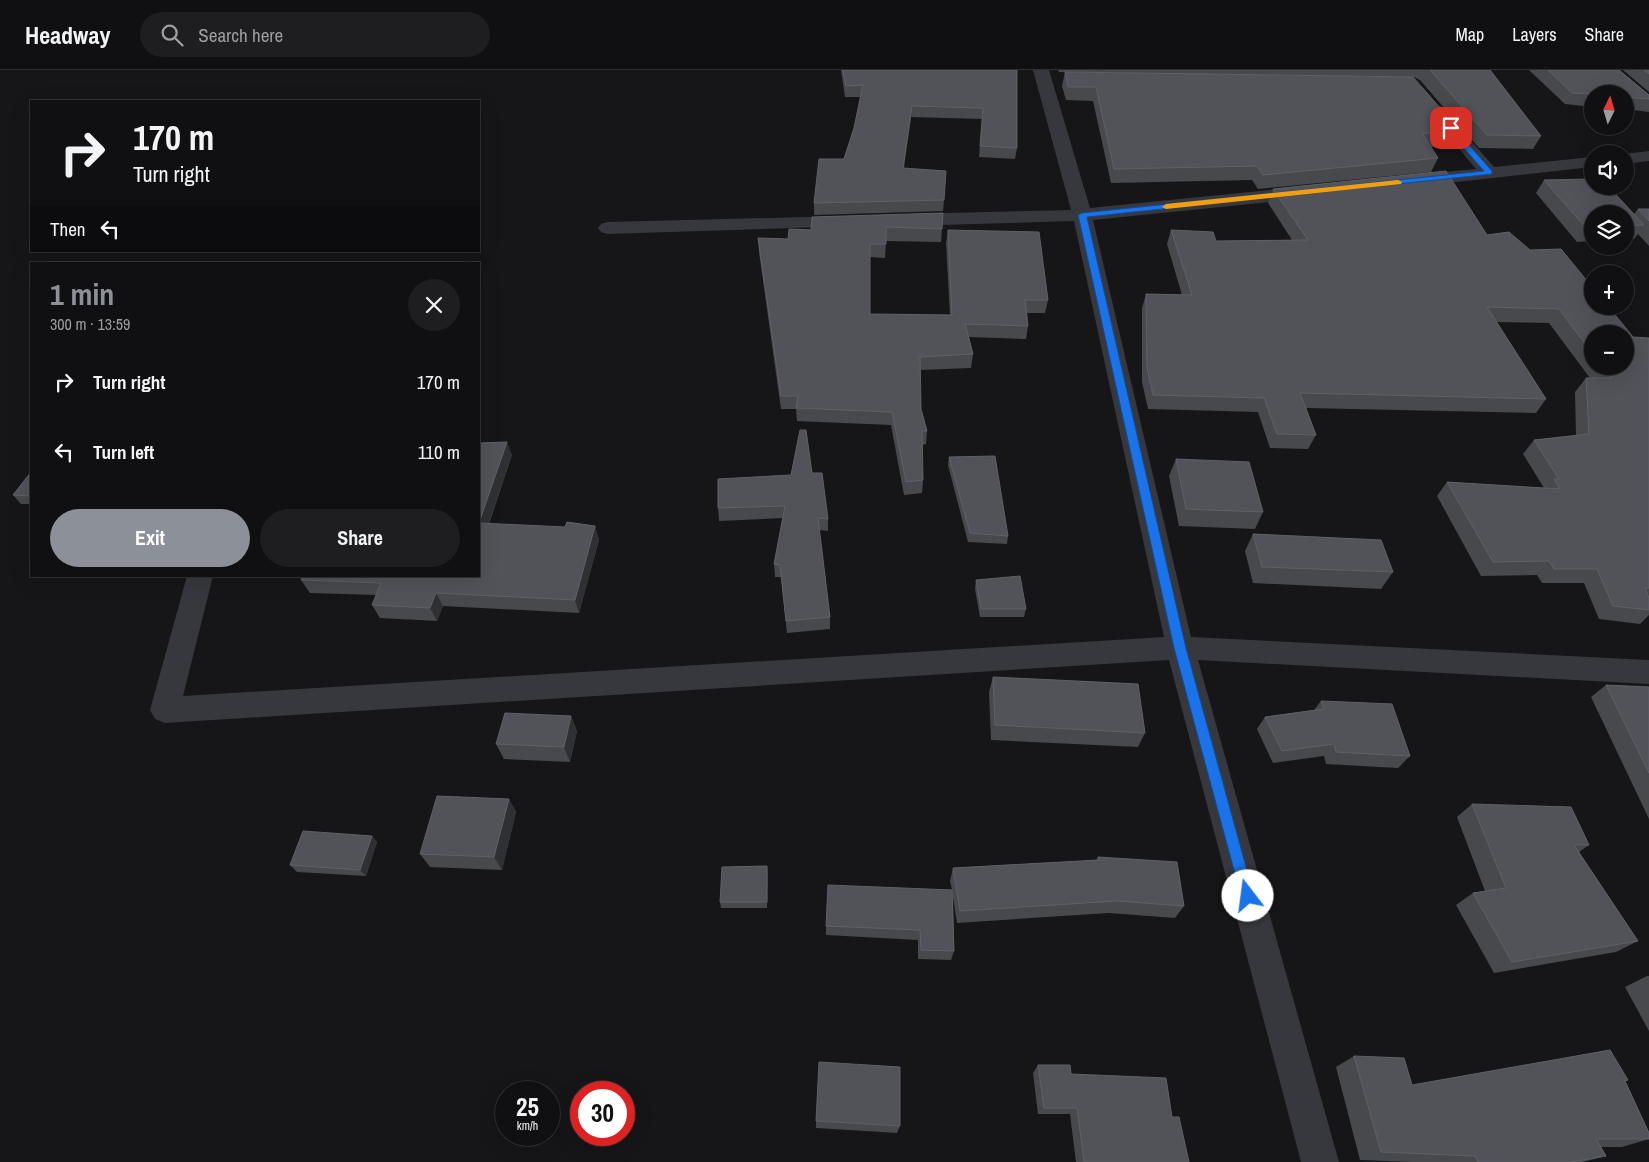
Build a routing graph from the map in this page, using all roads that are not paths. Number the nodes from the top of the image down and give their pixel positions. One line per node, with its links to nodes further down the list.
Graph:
1 (1049, 76): 9 (street)
2 (1425, 98): 6 (street)
3 (1649, 156): 4 (street)
4 (1634, 158)
5 (1584, 163): 6 (street)
6 (1489, 173): 7 (street)
7 (1390, 183)
8 (1330, 190): 9 (street)
9 (1082, 215): 11 (street); 14 (street)
10 (865, 221): 12 (street)
11 (885, 221)
12 (608, 228)
13 (200, 577): 14 (street)
14 (1180, 648): 15 (street); 16 (street)
15 (1649, 672)
16 (1320, 1162)

